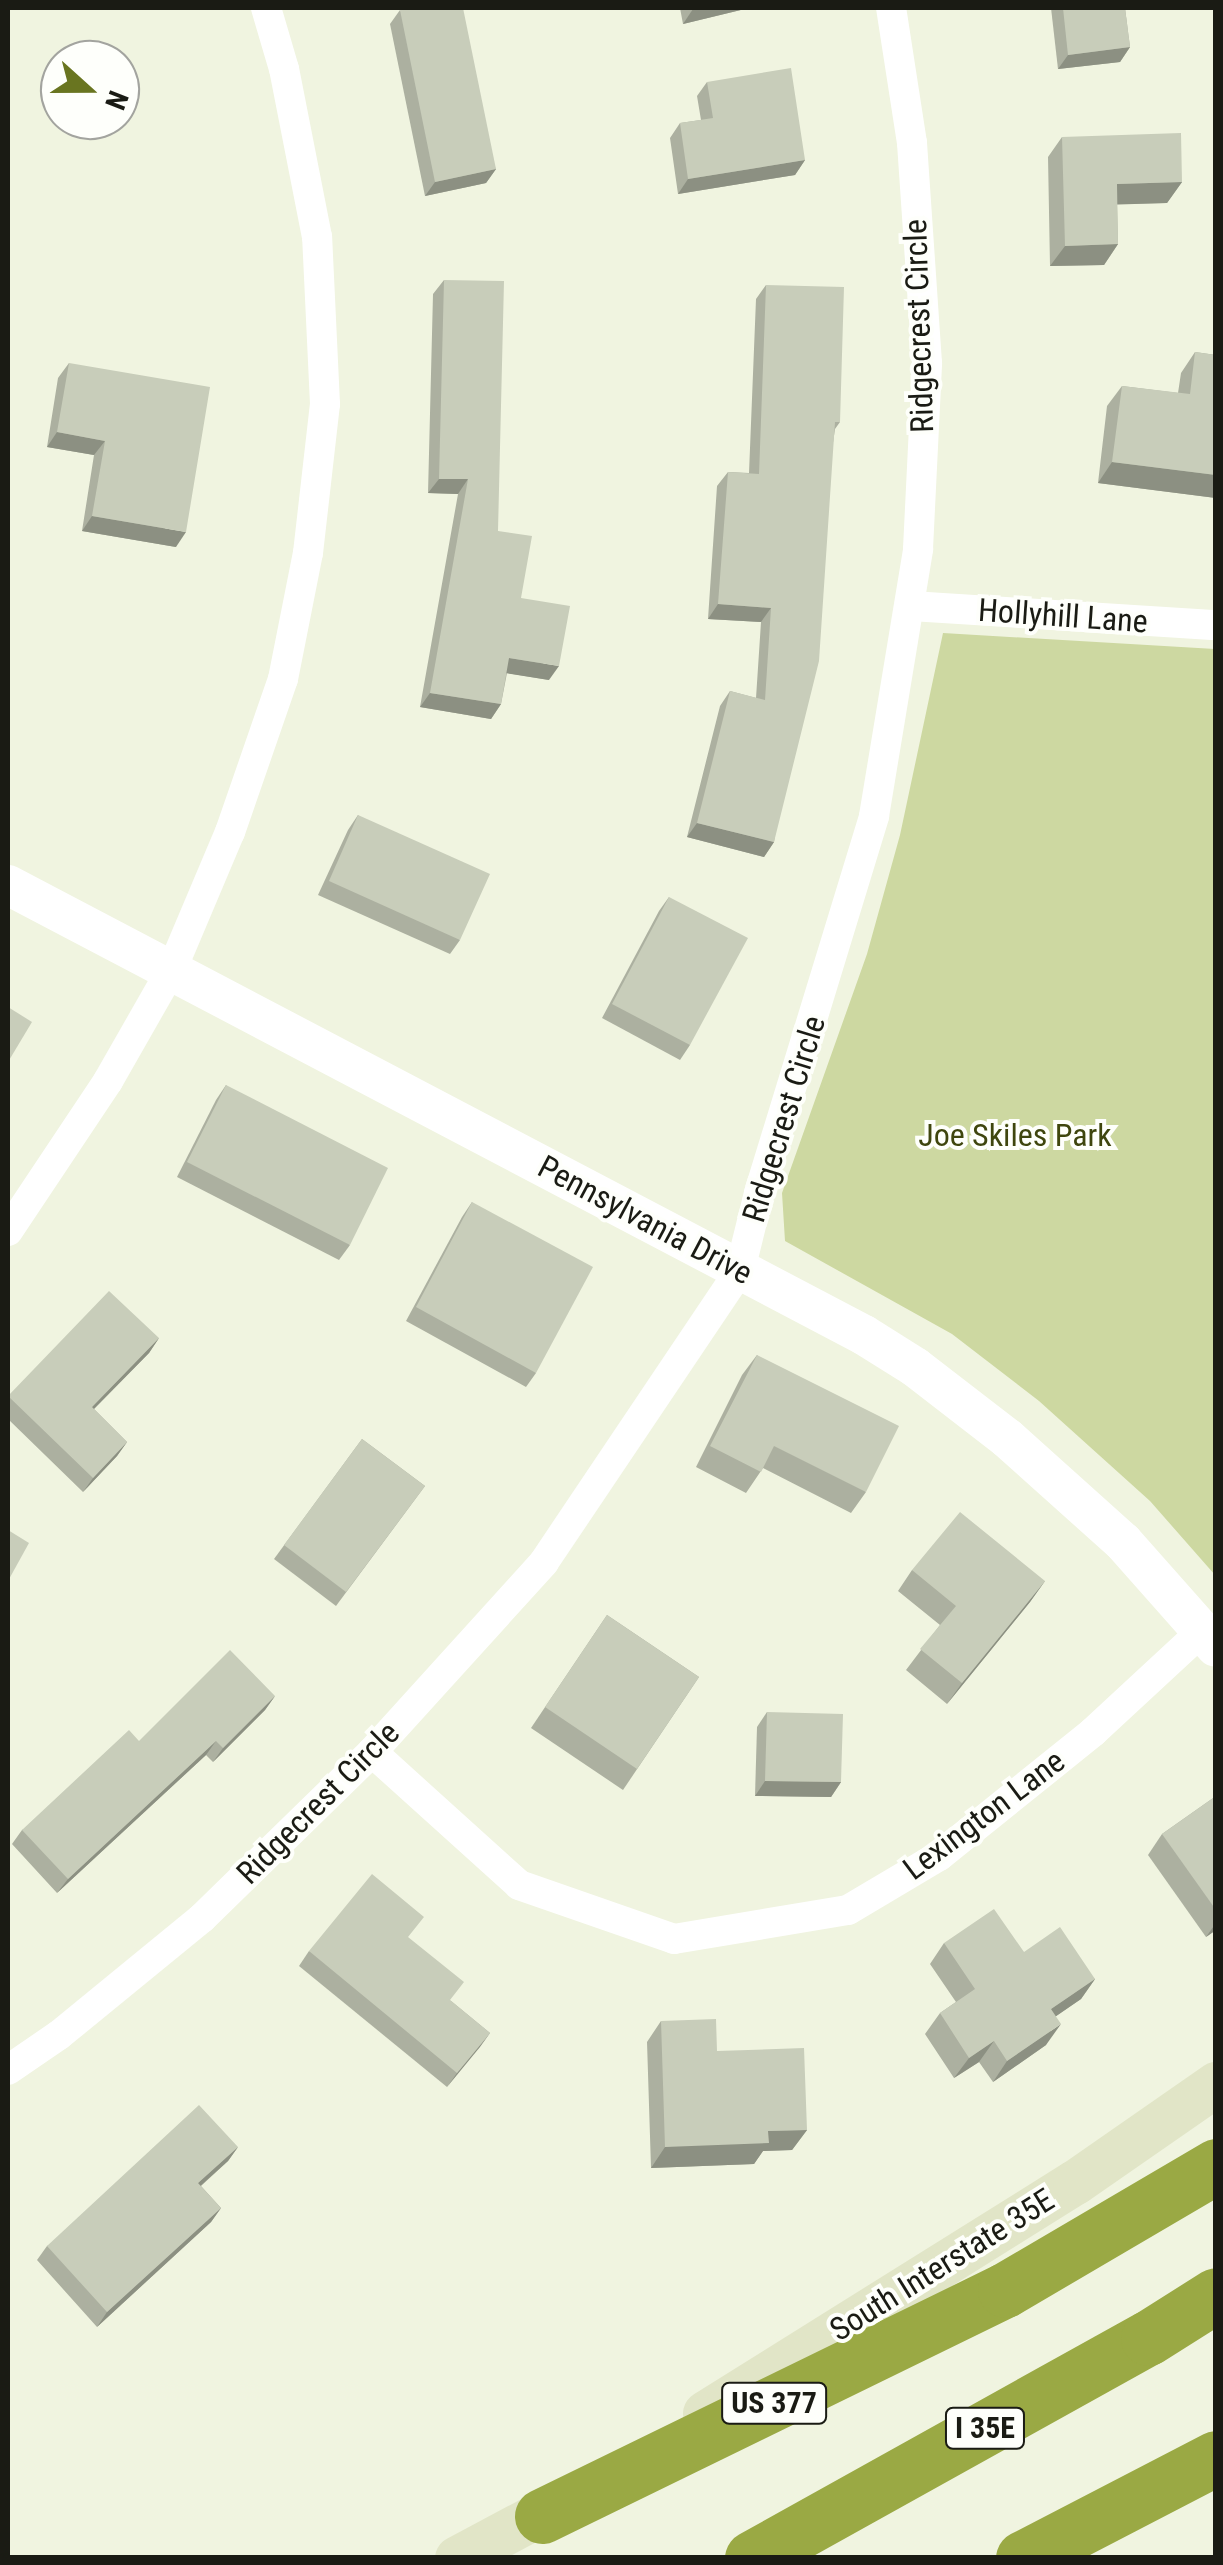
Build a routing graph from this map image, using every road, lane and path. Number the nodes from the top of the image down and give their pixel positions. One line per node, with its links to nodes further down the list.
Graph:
1 (266, 8): 6 (street)
2 (890, 8): 3 (street, Ridgecrest Circle)
3 (911, 606): 4 (street, Hollyhill Lane); 8 (street, Ridgecrest Circle)
4 (1216, 626)
5 (8, 885): 6 (street, Pennsylvania Drive)
6 (172, 969): 7 (street); 8 (street, Pennsylvania Drive)
7 (8, 1232)
8 (740, 1270): 9 (street, Pennsylvania Drive); 10 (street, Ridgecrest Circle)
9 (1209, 1639): 10 (street, Lexington Lane)
10 (372, 1752): 11 (street, Ridgecrest Circle)
11 (8, 2070)
12 (1216, 2084): 16 (main road, South Interstate 35E)
13 (1216, 2166): 16 (highway, US 377)
14 (1216, 2295): 18 (highway, I 35E)
15 (1216, 2458): 19 (highway)
16 (542, 2516): 17 (main road, South Interstate 35E / US 377)
17 (457, 2558)
18 (752, 2558)
19 (1022, 2558)

